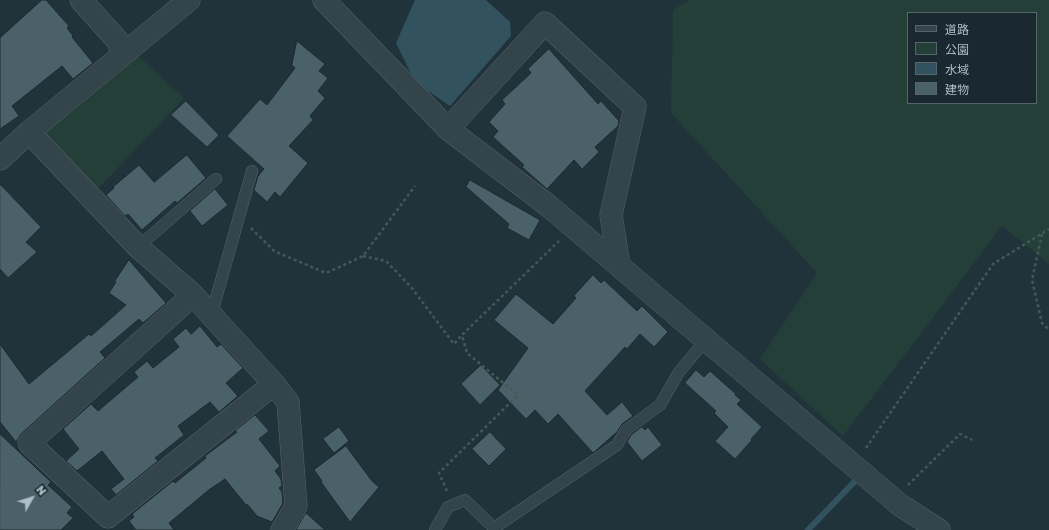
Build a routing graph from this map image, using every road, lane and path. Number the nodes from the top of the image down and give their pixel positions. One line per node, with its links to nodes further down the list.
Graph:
1 (81, 0): 4 (street)
2 (189, 0): 4 (street)
3 (324, 0): 5 (street)
4 (124, 54): 6 (street)
5 (448, 129): 12 (street); 17 (street)
6 (29, 132): 7 (street); 15 (street)
7 (0, 159)
8 (252, 171): 11 (lane)
9 (216, 179): 15 (lane)
10 (415, 186): 16 (path)
11 (239, 218): 16 (path); 19 (lane)
12 (574, 227): 17 (street); 21 (path)
13 (1049, 229): 14 (path)
14 (1042, 233): 20 (path); 25 (path)
15 (138, 247): 18 (street)
16 (363, 256): 21 (path)
17 (619, 265): 22 (street)
18 (193, 295): 19 (street); 23 (street)
19 (212, 316): 23 (street)
20 (1049, 330)
21 (462, 335): 27 (path)
22 (706, 340): 25 (street); 27 (lane)
23 (274, 384): 28 (street)
24 (972, 440): 26 (path)
25 (854, 465): 26 (street)
26 (894, 499): 30 (street)
27 (454, 504): 29 (lane)
28 (282, 530)
29 (435, 530)
30 (939, 530)

